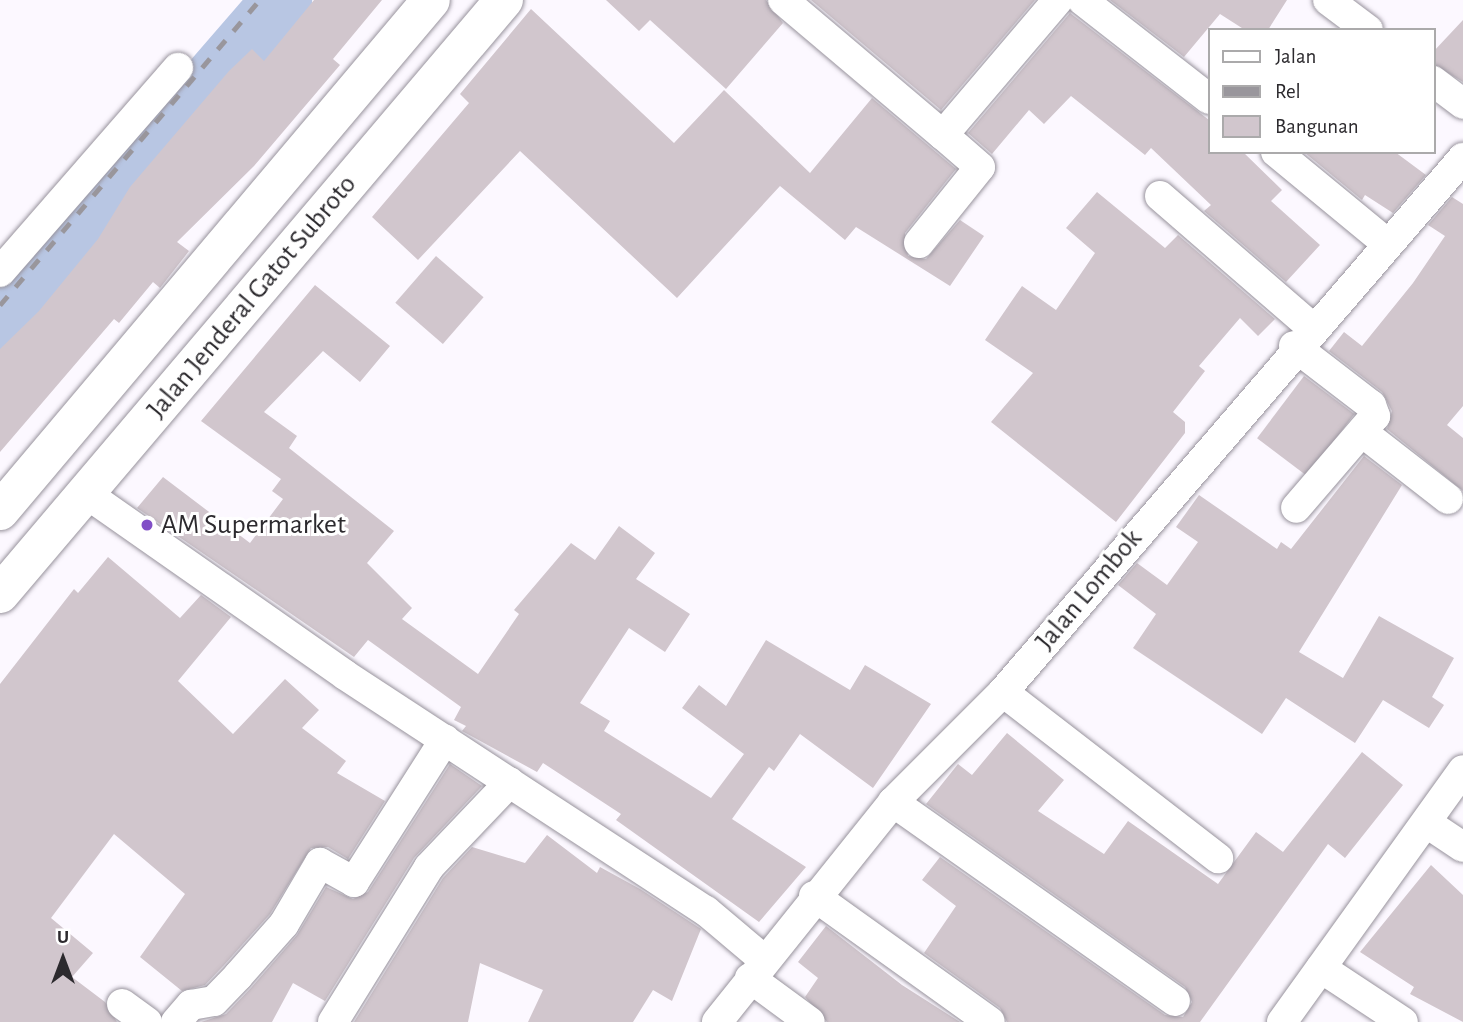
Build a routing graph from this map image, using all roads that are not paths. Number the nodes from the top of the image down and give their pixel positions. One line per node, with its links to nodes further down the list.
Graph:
1 (431, 0): 24 (main road, Jalan Jenderal Gatot Subroto)
2 (503, 0): 21 (main road, Jalan Jenderal Gatot Subroto)
3 (783, 0): 12 (street)
4 (1058, 0): 12 (street)
5 (1082, 0): 10 (street)
6 (1328, 0): 7 (street)
7 (1364, 28)
8 (178, 68): 18 (street)
9 (1435, 83): 11 (street)
10 (1208, 98)
11 (1463, 104)
12 (943, 135): 17 (street)
13 (1278, 154): 16 (street)
14 (1463, 158): 16 (street, Jalan Lombok)
15 (1160, 196): 19 (street)
16 (1385, 242): 19 (street, Jalan Lombok)
17 (919, 243)
18 (3, 265)
19 (1303, 337): 20 (street); 26 (street, Jalan Lombok)
20 (1362, 432): 22 (street); 23 (street)
21 (84, 492): 25 (main road, Jalan Jenderal Gatot Subroto); 27 (street)
22 (1448, 499)
23 (1296, 508)
24 (0, 511)
25 (0, 594)
26 (1003, 692): 30 (street, Jalan Lombok); 33 (street)
27 (446, 739): 29 (street); 40 (street)
28 (1463, 770): 31 (street)
29 (510, 782): 35 (street); 41 (street)
30 (894, 802): 34 (street, Jalan Lombok); 37 (street)
31 (1427, 822): 32 (street); 36 (street)
32 (1463, 848)
33 (1218, 858)
34 (814, 896): 35 (street, Jalan Lombok); 44 (street)
35 (757, 968): 42 (street, Jalan Lombok); 43 (street)
36 (1321, 968): 45 (street); 46 (street)
37 (1175, 1000)
38 (122, 1004): 39 (street)
39 (147, 1022)
40 (176, 1022)
41 (333, 1022)
42 (717, 1022)
43 (810, 1022)
44 (990, 1022)
45 (1282, 1022)
46 (1404, 1022)

